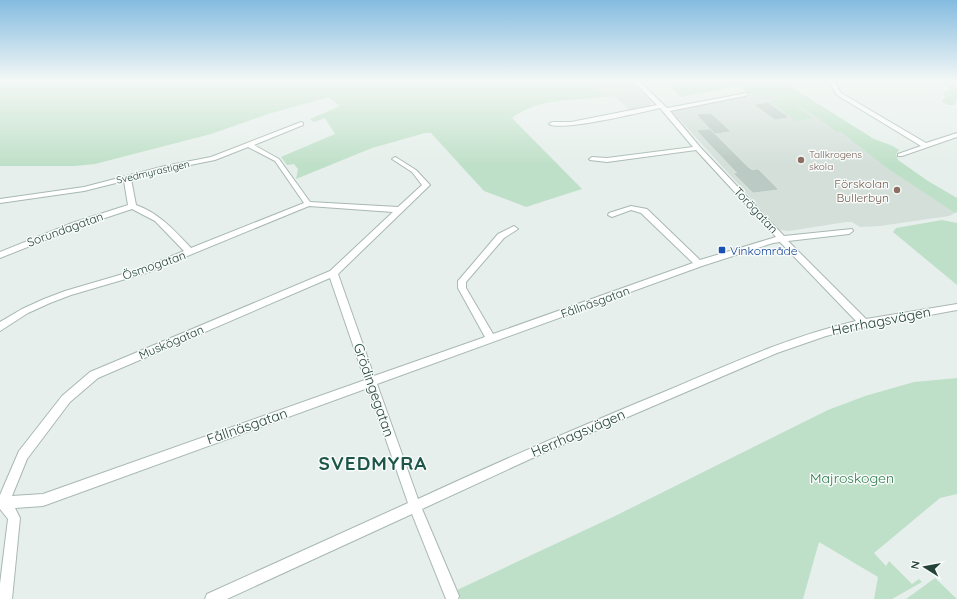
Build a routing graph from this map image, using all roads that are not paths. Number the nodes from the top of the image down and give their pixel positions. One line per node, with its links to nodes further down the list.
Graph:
1 (658, 109): 5 (street)
2 (665, 109): 9 (street, Torögatan)
3 (864, 109): 8 (street)
4 (301, 124): 7 (street, Svedmyrastigen)
5 (552, 124)
6 (957, 135): 8 (street)
7 (249, 145): 13 (street, Svedmyrastigen); 15 (street)
8 (926, 146): 10 (street)
9 (698, 148): 12 (street); 21 (street, Torögatan)
10 (900, 155)
11 (395, 159): 17 (street, Muskögatan)
12 (592, 159)
13 (127, 178): 14 (street, Svedmyrastigen); 16 (street)
14 (0, 201)
15 (308, 204): 17 (street); 22 (street, Ösmogatan)
16 (132, 206): 22 (street); 23 (street, Sorundagatan)
17 (400, 210): 25 (street, Muskögatan)
18 (612, 214): 24 (street)
19 (514, 229): 29 (street)
20 (849, 231): 21 (street, Fållnäsgatan)
21 (783, 240): 24 (street, Fållnäsgatan); 27 (street, Torögatan)
22 (190, 253): 28 (street, Ösmogatan)
23 (0, 255)
24 (699, 264): 29 (street, Fållnäsgatan)
25 (333, 273): 30 (street, Grödingegatan); 31 (street, Muskögatan)
26 (957, 307): 27 (street, Herrhagsvägen)
27 (864, 323): 32 (street, Herrhagsvägen)
28 (0, 327)
29 (491, 339): 30 (street, Fållnäsgatan)
30 (372, 382): 31 (street, Fållnäsgatan); 32 (street, Grödingegatan)
31 (1, 502): 34 (street)
32 (417, 506): 33 (street, Grödingegatan); 35 (street, Herrhagsvägen)
33 (452, 596)
34 (5, 599)
35 (212, 599)

